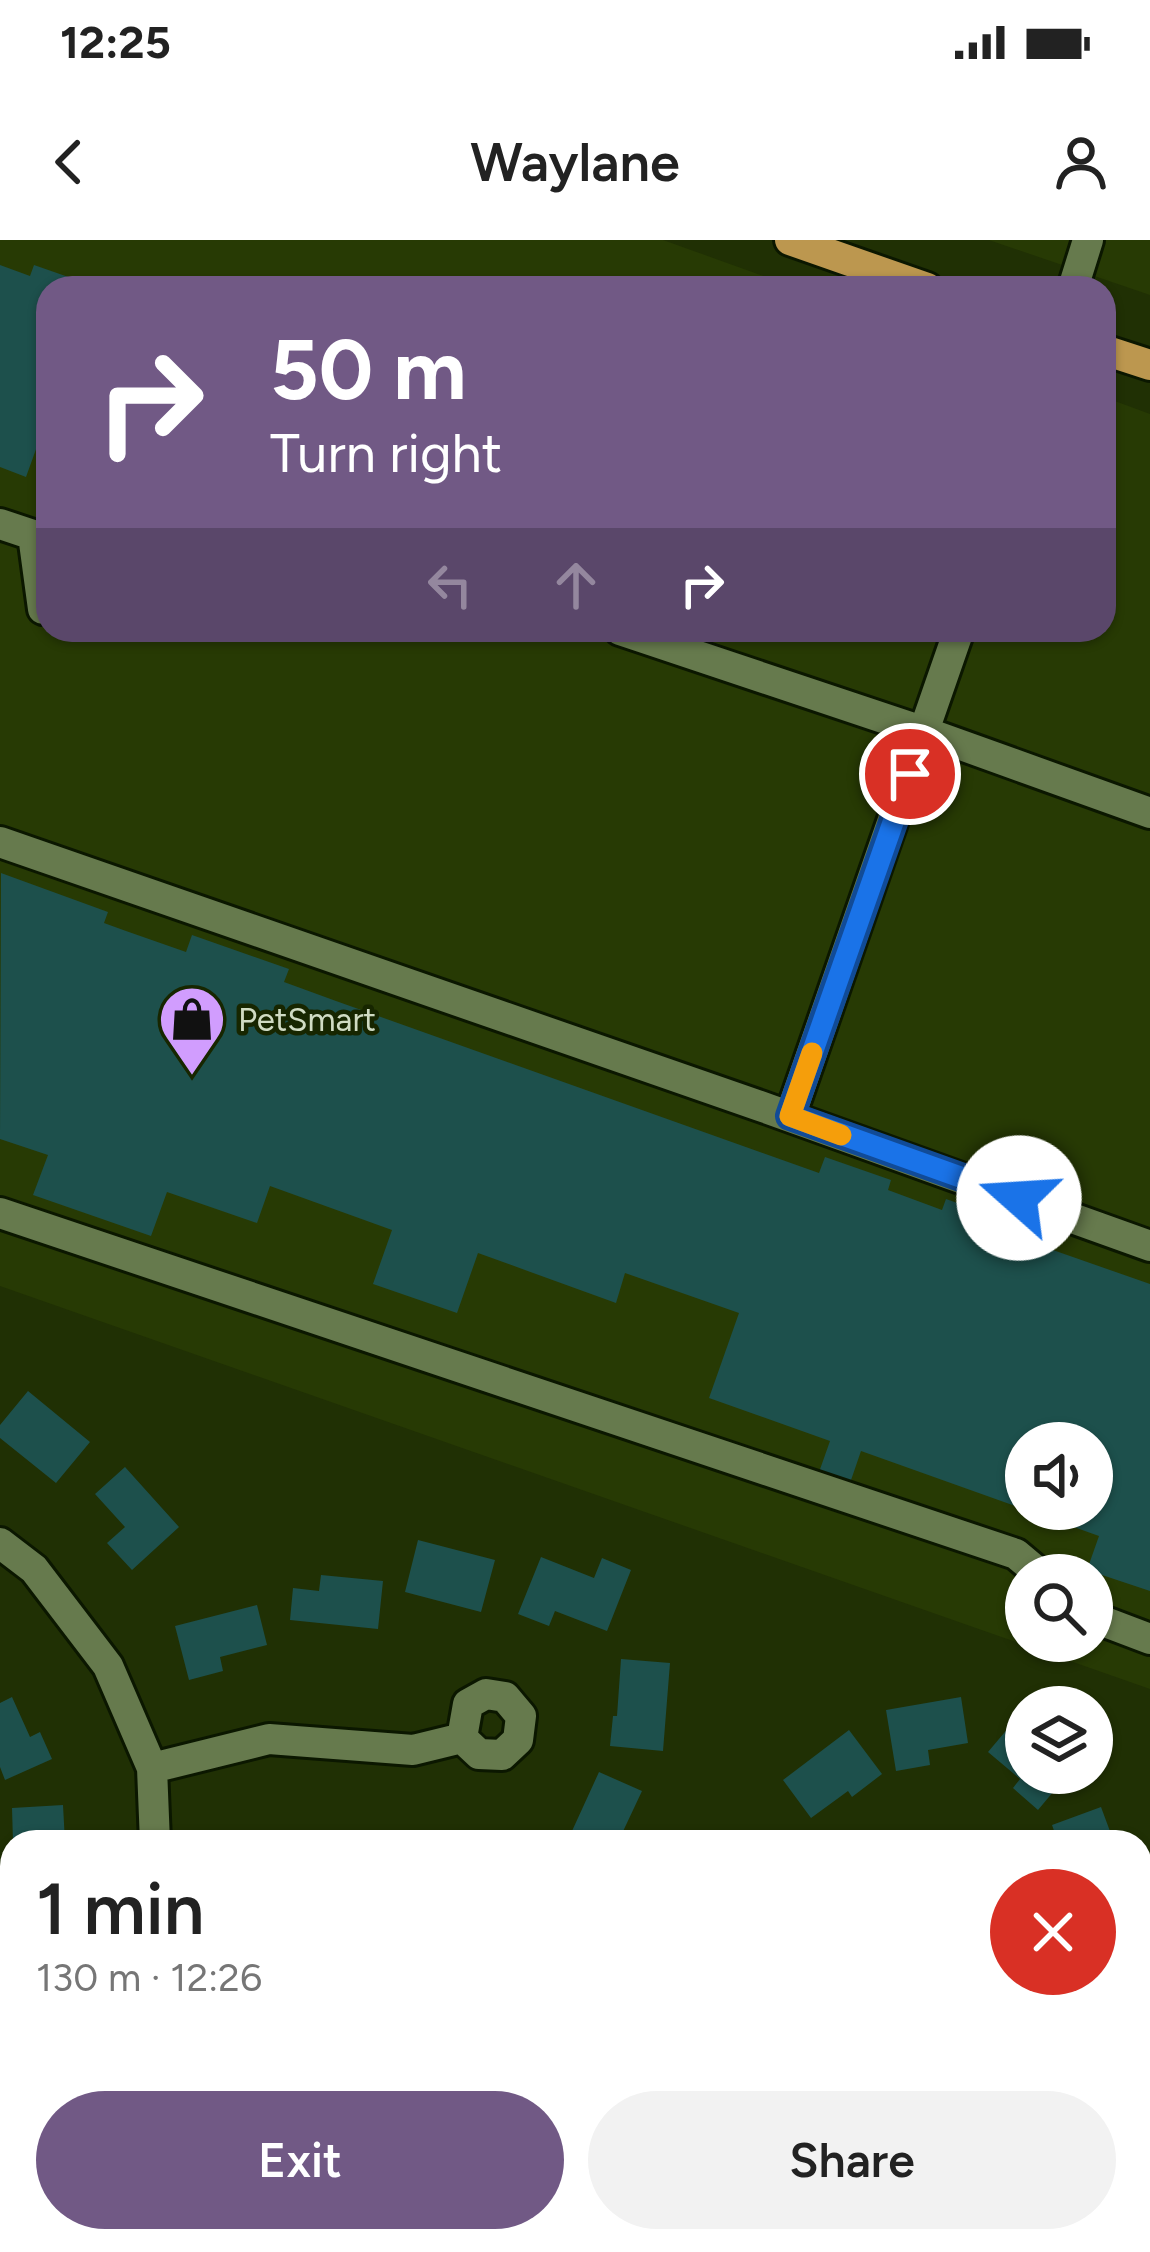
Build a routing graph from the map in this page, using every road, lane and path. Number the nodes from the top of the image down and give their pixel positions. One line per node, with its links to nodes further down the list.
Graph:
1 (790, 240): 3 (main road)
2 (1088, 240): 4 (street)
3 (893, 276)
4 (1076, 276)
5 (1116, 354): 6 (main road)
6 (1150, 365)
7 (0, 524): 8 (street)
8 (36, 535)
9 (656, 642): 11 (street)
10 (954, 642): 11 (street)
11 (925, 732): 12 (street); 14 (street)
12 (1150, 813)
13 (0, 842): 14 (street)
14 (790, 1116): 16 (street)
15 (0, 1213): 18 (street)
16 (1150, 1246)
17 (0, 1543): 22 (street)
18 (1016, 1554)
19 (1113, 1624): 20 (street)
20 (1150, 1639)
21 (462, 1738): 22 (street)
22 (152, 1768): 23 (street)
23 (155, 1830)

